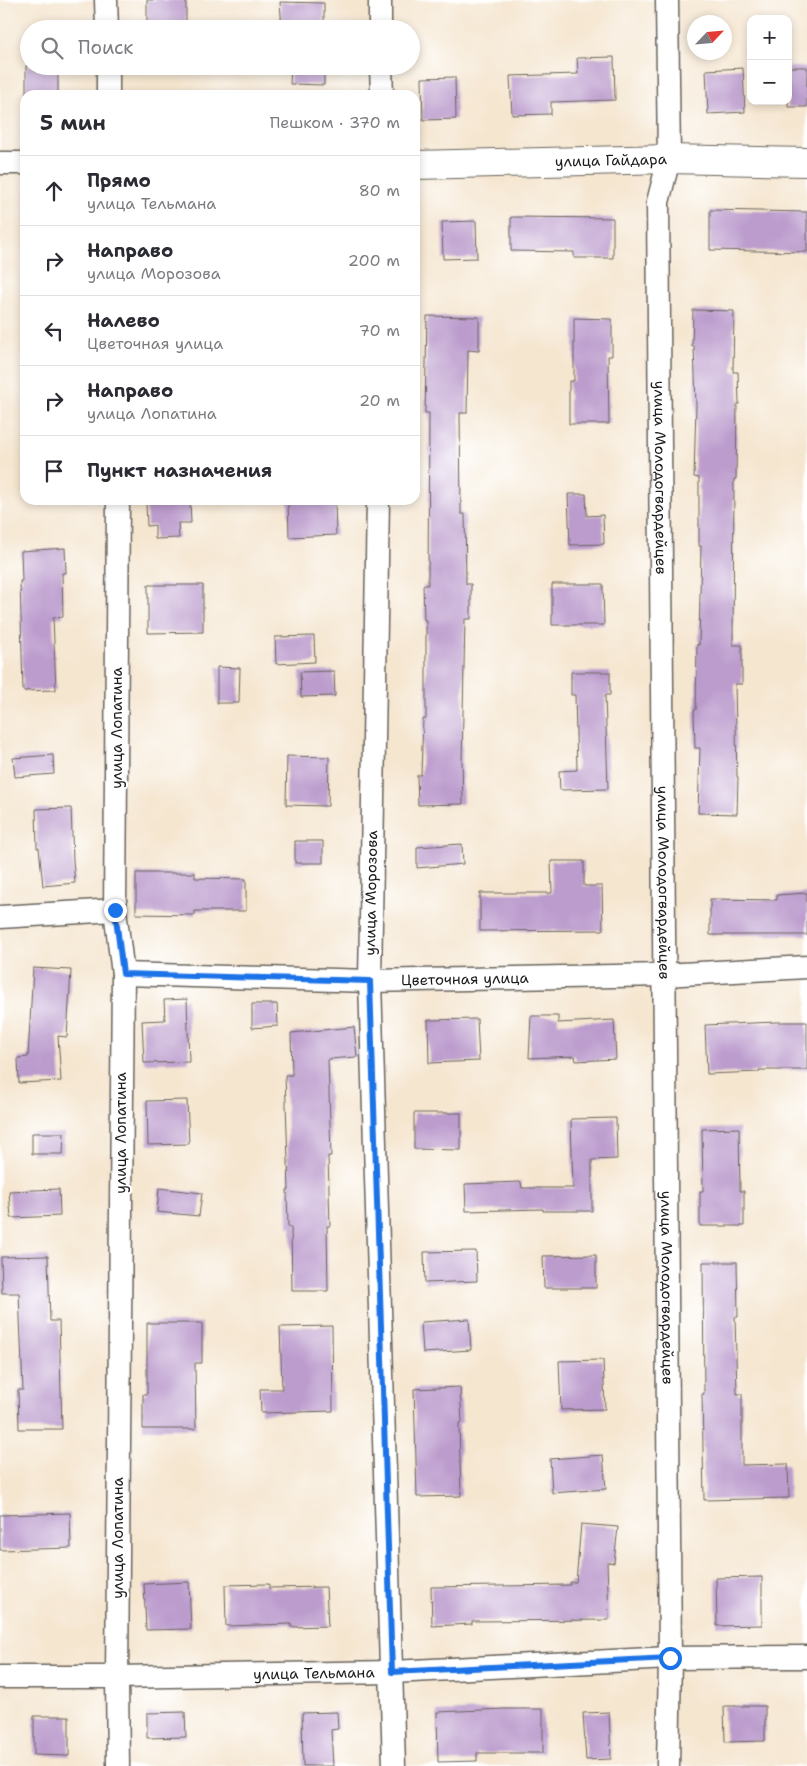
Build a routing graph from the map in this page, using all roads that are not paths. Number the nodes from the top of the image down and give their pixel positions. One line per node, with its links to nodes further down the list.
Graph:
1 (106, 0): 4 (street)
2 (380, 0): 5 (street)
3 (667, 0): 10 (street, улица Молодогвардейцев)
4 (107, 20)
5 (380, 20)
6 (108, 75): 8 (street)
7 (381, 75): 9 (street)
8 (108, 90)
9 (382, 90)
10 (669, 159): 11 (street, улица Гайдара); 14 (street, улица Гайдара); 21 (street, улица Молодогвардейцев)
11 (807, 162)
12 (0, 163): 13 (street)
13 (20, 163)
14 (420, 165)
15 (118, 505): 17 (street, улица Лопатина)
16 (378, 505): 22 (street, улица Морозова)
17 (115, 910): 18 (street); 20 (street, улица Лопатина)
18 (0, 917)
19 (807, 967): 21 (street, Цветочная улица)
20 (123, 974): 22 (street, Цветочная улица); 27 (street, улица Лопатина)
21 (664, 975): 22 (street, Цветочная улица); 24 (street, улица Молодогвардейцев)
22 (370, 981): 25 (street, улица Морозова)
23 (807, 1657): 24 (street, улица Тельмана)
24 (670, 1658): 25 (street, улица Тельмана); 30 (street, улица Молодогвардейцев)
25 (392, 1672): 27 (street, улица Тельмана); 29 (street, улица Морозова)
26 (0, 1677): 27 (street, улица Тельмана)
27 (117, 1677): 28 (street, улица Лопатина)
28 (118, 1766)
29 (394, 1766)
30 (668, 1766)

